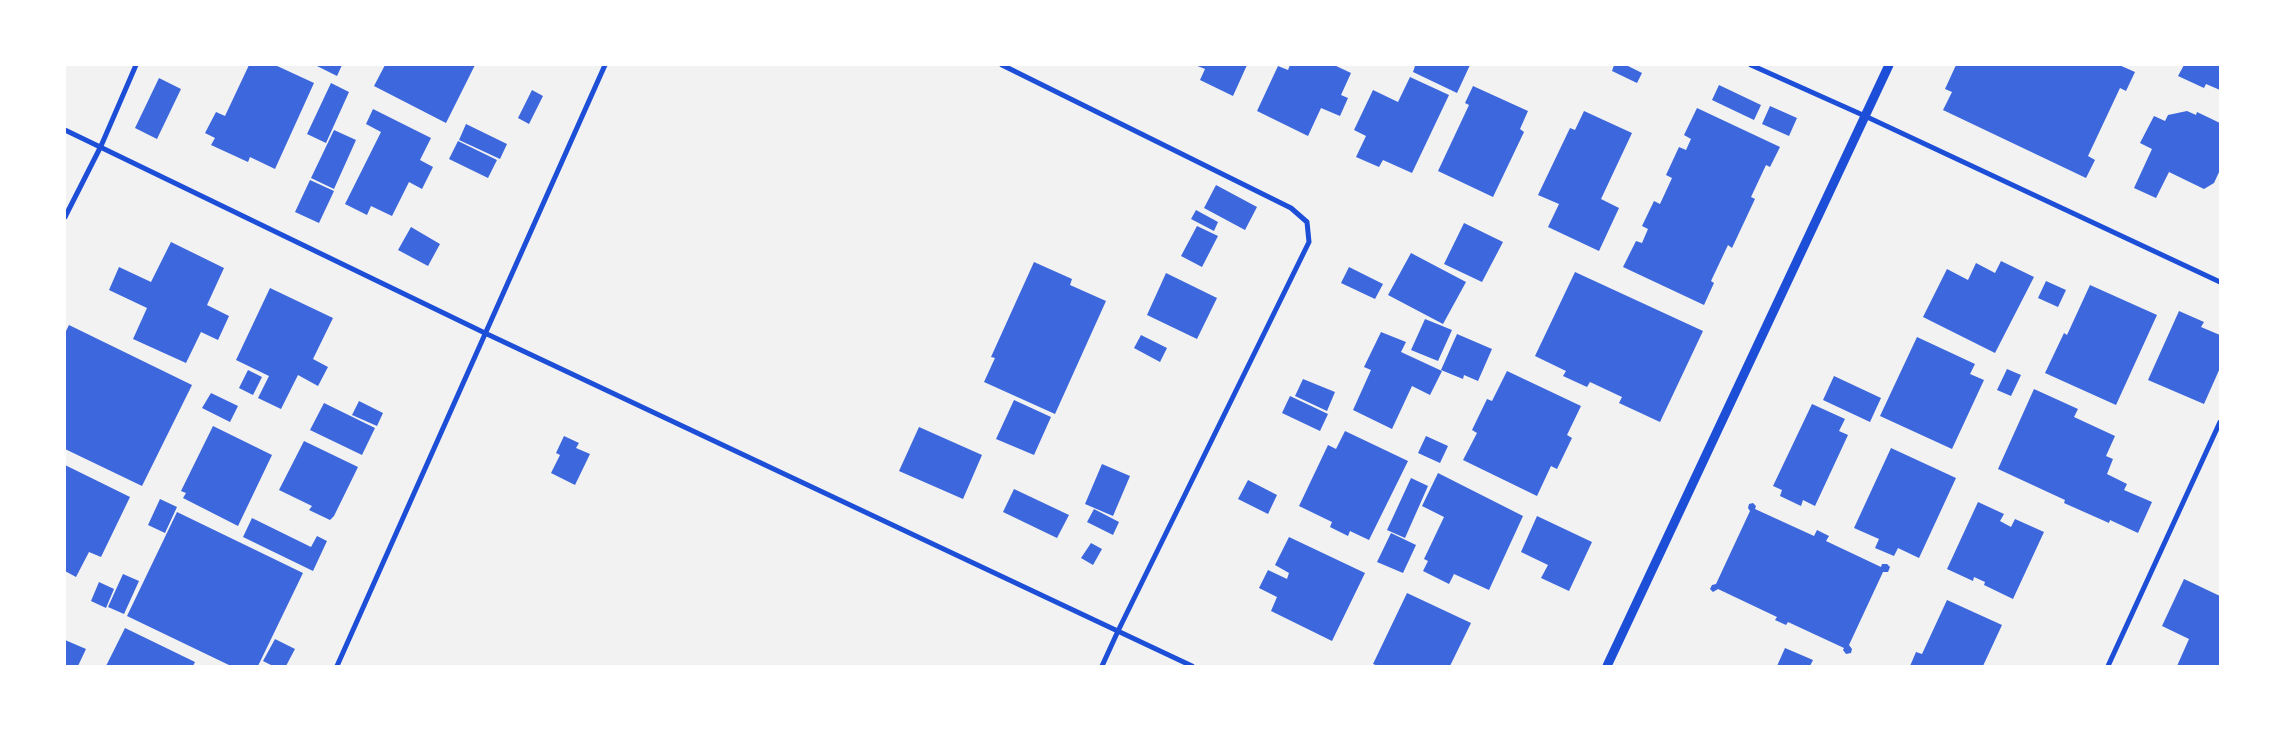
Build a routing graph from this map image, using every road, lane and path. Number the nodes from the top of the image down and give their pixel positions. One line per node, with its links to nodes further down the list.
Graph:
1 (136, 65): 8 (street)
2 (605, 65): 11 (street)
3 (1002, 65): 13 (street)
4 (1751, 65): 6 (street)
5 (1889, 65): 6 (street)
6 (1865, 116): 10 (street); 17 (street)
7 (65, 130): 8 (street)
8 (101, 146): 9 (street); 11 (street)
9 (65, 217)
10 (2220, 282)
11 (487, 334): 13 (street); 14 (street)
12 (2220, 422): 18 (street)
13 (1118, 631): 15 (street); 16 (street)
14 (337, 666)
15 (1102, 666)
16 (1192, 666)
17 (1607, 666)
18 (2108, 666)

